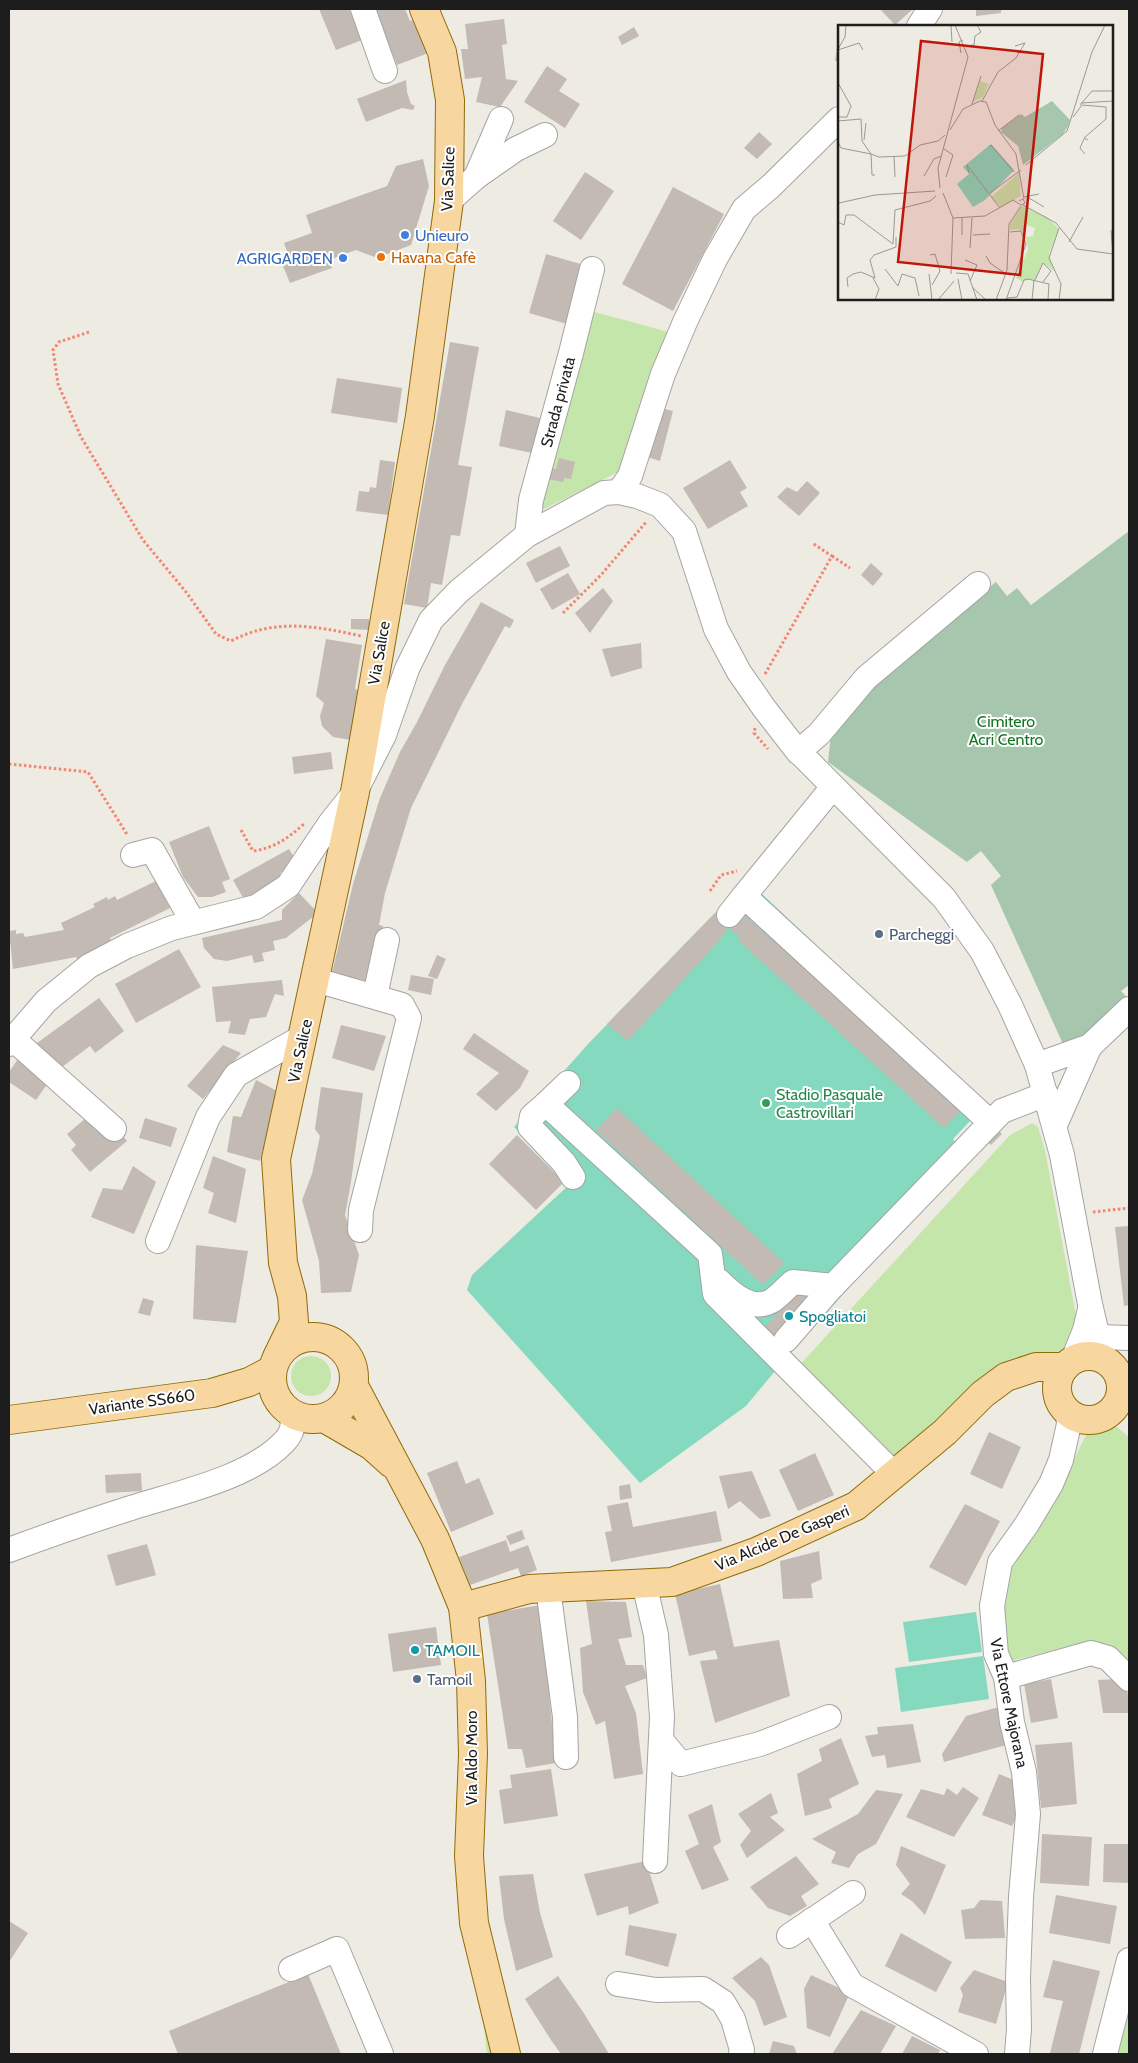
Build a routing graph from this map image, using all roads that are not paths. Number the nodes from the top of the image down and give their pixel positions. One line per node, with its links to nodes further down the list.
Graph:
1 (363, 9): 5 (street)
2 (424, 9): 10 (main road, Via Salice)
3 (930, 9): 4 (street)
4 (920, 25)
5 (385, 71)
6 (501, 119): 9 (street)
7 (838, 120): 12 (street)
8 (545, 135): 9 (street)
9 (476, 177): 10 (street)
10 (449, 201): 17 (main road, Via Salice)
11 (592, 269): 13 (street, Strada privata)
12 (619, 492): 13 (street); 15 (street)
13 (527, 535): 17 (street)
14 (978, 584): 15 (street)
15 (798, 752): 16 (street)
16 (832, 788): 19 (street); 29 (street)
17 (354, 792): 21 (street); 23 (main road, Via Salice)
18 (136, 854): 21 (street)
19 (744, 896): 20 (street); 35 (street)
20 (729, 915)
21 (193, 922): 27 (street)
22 (387, 940): 24 (street)
23 (316, 980): 24 (street); 26 (main road, Via Salice)
24 (375, 996): 37 (street)
25 (1129, 1009): 28 (street)
26 (304, 1036): 38 (street); 41 (main road, Via Salice)
27 (11, 1042): 34 (street)
28 (1090, 1046): 29 (street); 33 (street)
29 (1038, 1065): 31 (street)
30 (568, 1083): 32 (street)
31 (1046, 1094): 33 (street); 35 (street)
32 (546, 1104): 36 (street); 39 (street)
33 (1054, 1125): 42 (street)
34 (114, 1128)
35 (983, 1130): 40 (street)
36 (573, 1177)
37 (360, 1230)
38 (158, 1241)
39 (711, 1274): 40 (street); 57 (street)
40 (833, 1286): 45 (street)
41 (292, 1296): 43 (main road); 47 (main road)
42 (1090, 1304): 46 (street); 48 (street)
43 (318, 1336): 47 (main road); 49 (main road)
44 (1129, 1338): 46 (street)
45 (786, 1340)
46 (1100, 1348): 48 (main road); 51 (main road)
47 (274, 1364): 50 (main road, Variante SS660); 52 (main road)
48 (1065, 1370): 54 (main road); 57 (main road, Via Alcide De Gasperi)
49 (354, 1386): 53 (main road); 56 (main road, Via Aldo Moro)
50 (212, 1393): 52 (main road); 55 (main road, Variante SS660)
51 (1125, 1393): 54 (main road)
52 (288, 1410): 53 (main road); 58 (street)
53 (324, 1418): 56 (main road, Via Aldo Moro)
54 (1098, 1418): 62 (street, Via Ettore Majorana)
55 (9, 1420)
56 (401, 1472): 61 (main road, Via Aldo Moro)
57 (894, 1474): 59 (main road, Via Alcide De Gasperi)
58 (9, 1550)
59 (644, 1583): 60 (main road, Via Alcide De Gasperi); 65 (street)
60 (548, 1588): 61 (main road, Via Alcide De Gasperi); 66 (street)
61 (463, 1607): 75 (main road, Via Aldo Moro)
62 (1006, 1677): 63 (street); 78 (street, Via Ettore Majorana)
63 (1129, 1679)
64 (829, 1716): 65 (street)
65 (661, 1740): 67 (street)
66 (566, 1757)
67 (656, 1861)
68 (853, 1893): 69 (street)
69 (812, 1920): 70 (street); 77 (street)
70 (789, 1936)
71 (1129, 1960): 79 (street)
72 (291, 1969): 74 (street)
73 (618, 1984): 76 (street)
74 (381, 2054)
75 (506, 2054)
76 (741, 2054)
77 (976, 2054)
78 (1017, 2054)
79 (1105, 2054)

